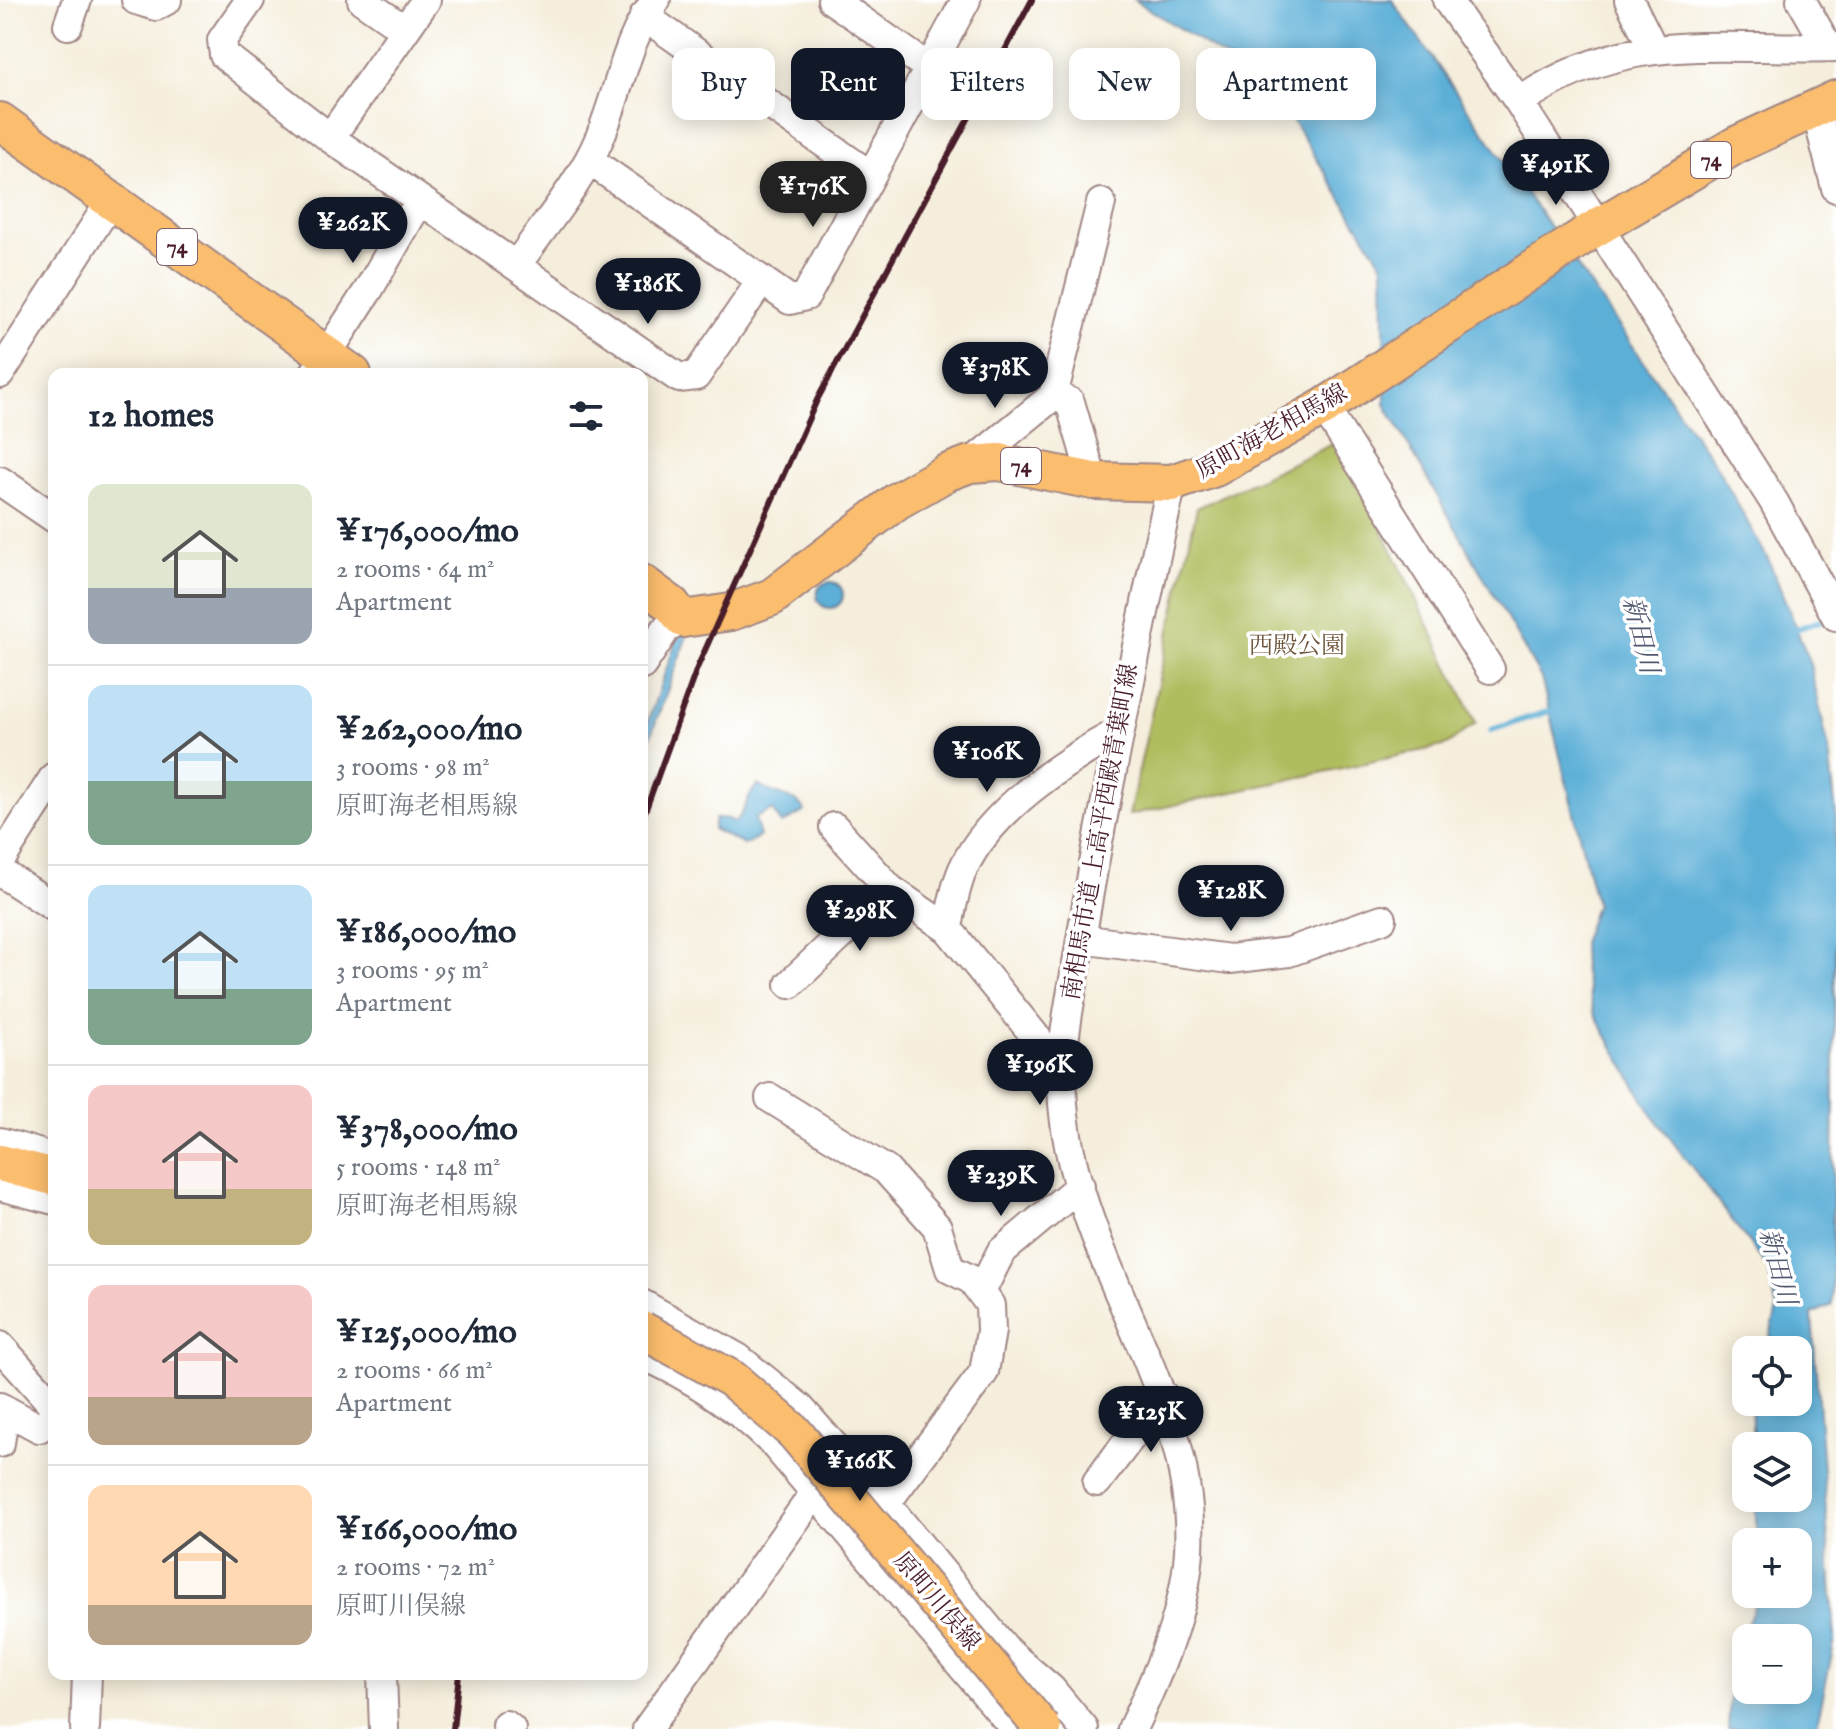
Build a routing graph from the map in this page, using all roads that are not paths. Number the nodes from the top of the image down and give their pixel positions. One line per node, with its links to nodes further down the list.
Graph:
1 (136, 0): 2 (street)
2 (167, 0)
3 (250, 0): 21 (street)
4 (362, 0): 12 (street)
5 (426, 0): 12 (street)
6 (832, 0): 16 (street)
7 (966, 0): 14 (street)
8 (1447, 0): 18 (street)
9 (1629, 0): 15 (street)
10 (1801, 0): 13 (street)
11 (650, 8): 22 (street); 23 (street)
12 (405, 30): 21 (street)
13 (1832, 47): 15 (street)
14 (940, 48)
15 (1653, 48): 18 (street)
16 (921, 62)
17 (921, 83): 23 (street)
18 (1519, 102): 28 (street)
19 (1825, 102): 24 (street); 28 (main road, 原町海老相馬線 / 74)
20 (0, 121): 25 (main road, 74)
21 (330, 138): 26 (street)
22 (589, 160): 29 (street); 30 (street)
23 (871, 176): 30 (street)
24 (1836, 188)
25 (112, 199): 31 (main road, 74); 32 (street)
26 (420, 200): 29 (street); 31 (street)
27 (1101, 203): 33 (street)
28 (1596, 228): 34 (main road, 原町海老相馬線 / 74); 41 (street)
29 (516, 266): 30 (street)
30 (762, 280)
31 (331, 368)
32 (0, 374)
33 (1053, 396): 35 (street); 37 (street)
34 (1329, 404): 38 (main road, 原町海老相馬線 / 74); 44 (street)
35 (970, 464): 37 (main road, 原町海老相馬線 / 74); 42 (main road, 原町海老相馬線 / 74)
36 (0, 481): 39 (street)
37 (1093, 481): 38 (main road, 原町海老相馬線 / 74)
38 (1172, 483): 45 (street, 南相馬市道 上高平西殿青葉町線)
39 (48, 514)
40 (648, 587): 42 (main road)
41 (1836, 616)
42 (683, 619): 43 (street)
43 (648, 656)
44 (1490, 669)
45 (1120, 731): 53 (street); 54 (street, 南相馬市道 上高平西殿青葉町線)
46 (48, 786): 48 (street)
47 (834, 827): 50 (street)
48 (0, 861)
49 (0, 872): 51 (street)
50 (890, 889): 53 (street); 55 (street)
51 (48, 903)
52 (1382, 919): 54 (street)
53 (948, 929): 56 (street)
54 (1081, 939): 56 (street, 南相馬市道 上高平西殿青葉町線)
55 (790, 984)
56 (1062, 1069): 63 (street, 南相馬市道 上高平西殿青葉町線)
57 (770, 1098): 65 (street)
58 (0, 1142): 59 (street)
59 (48, 1156)
60 (0, 1163): 61 (main road)
61 (48, 1175)
62 (0, 1186): 64 (street)
63 (1080, 1186): 65 (street); 70 (street, 南相馬市道 上高平西殿青葉町線)
64 (48, 1198)
65 (981, 1292): 77 (street)
66 (648, 1307): 77 (street)
67 (648, 1333): 84 (main road, 原町川俣線, bridge)
68 (0, 1346): 71 (street)
69 (648, 1358): 76 (street)
70 (1163, 1395): 75 (street); 86 (street, 南相馬市道 上高平西殿青葉町線)
71 (48, 1399)
72 (2, 1408): 73 (street); 74 (street)
73 (48, 1421)
74 (0, 1443)
75 (1097, 1482)
76 (816, 1491): 82 (street); 83 (street)
77 (883, 1506): 85 (street)
78 (87, 1680): 80 (street)
79 (382, 1680): 81 (street)
80 (85, 1729)
81 (384, 1729)
82 (647, 1729)
83 (1015, 1729)
84 (1043, 1729)
85 (1084, 1729)
86 (1132, 1729)

